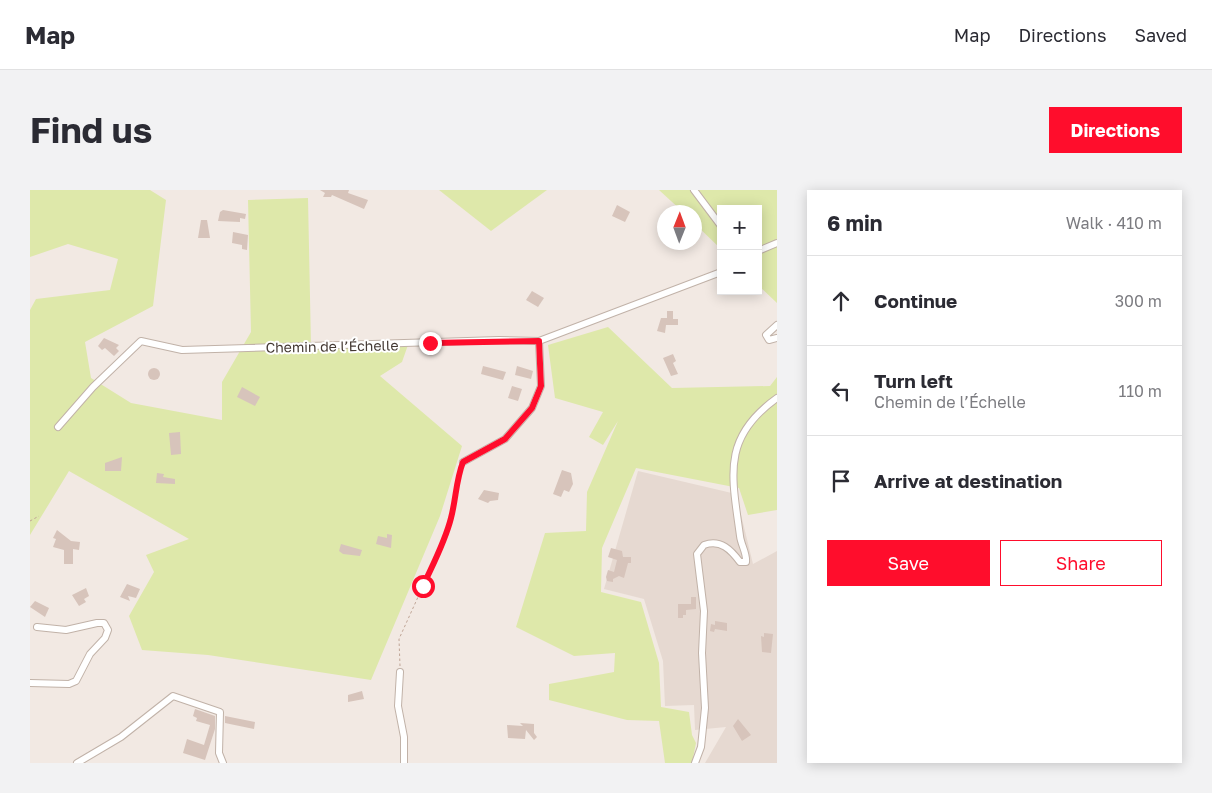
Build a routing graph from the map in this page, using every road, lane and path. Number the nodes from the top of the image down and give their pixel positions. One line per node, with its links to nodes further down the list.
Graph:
1 (694, 190): 2 (street)
2 (717, 221)
3 (777, 243): 4 (street)
4 (760, 250)
5 (717, 274): 8 (street, Chemin de l’Échelle)
6 (777, 326): 7 (street)
7 (777, 338)
8 (539, 341): 10 (street, Chemin de l’Échelle); 11 (street)
9 (777, 398): 20 (street)
10 (58, 427)
11 (463, 462): 15 (path)
12 (39, 516): 13 (path)
13 (30, 521)
14 (37, 628): 16 (street)
15 (400, 672): 19 (street)
16 (30, 683)
17 (78, 763): 18 (street)
18 (223, 763)
19 (404, 763)
20 (695, 763)

